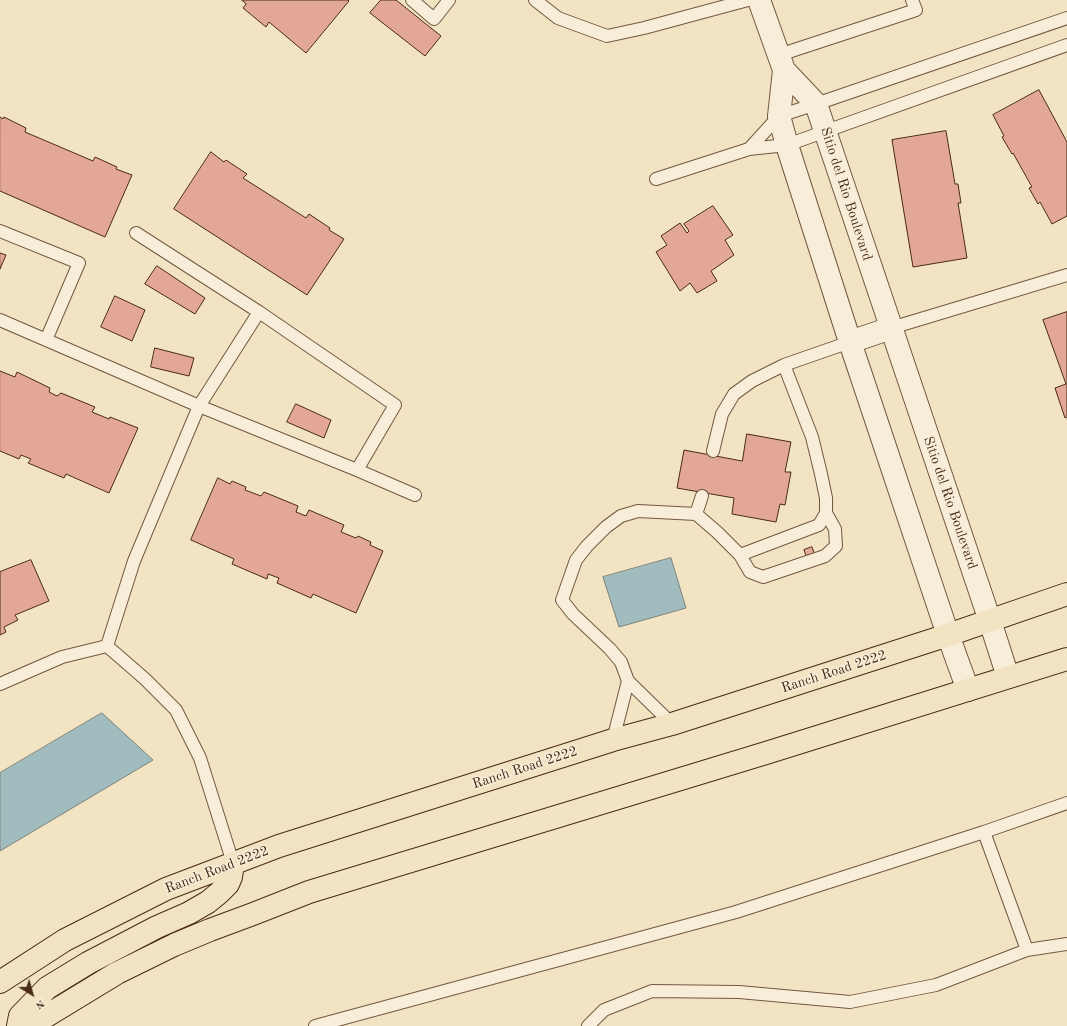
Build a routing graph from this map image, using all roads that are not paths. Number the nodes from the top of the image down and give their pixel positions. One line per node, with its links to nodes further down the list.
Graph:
1 (412, 0): 2 (lane)
2 (449, 0)
3 (535, 0): 4 (lane)
4 (748, 0)
5 (759, 0): 9 (street, Sitio del Rio Boulevard)
6 (912, 0): 9 (lane)
7 (1067, 18): 10 (lane)
8 (1067, 46): 12 (lane)
9 (781, 62): 10 (street, Sitio del Rio Boulevard); 11 (street, Sitio del Rio Boulevard)
10 (816, 104): 11 (lane); 12 (street, Sitio del Rio Boulevard)
11 (779, 116): 13 (street, Sitio del Rio Boulevard); 14 (lane)
12 (825, 132): 13 (lane); 21 (street, Sitio del Rio Boulevard)
13 (787, 145): 14 (lane); 23 (street, Sitio del Rio Boulevard)
14 (749, 149): 15 (lane)
15 (656, 179)
16 (0, 231): 22 (lane)
17 (136, 233): 19 (lane)
18 (1067, 275): 21 (lane)
19 (259, 312): 25 (lane); 27 (lane)
20 (0, 320): 22 (lane)
21 (891, 328): 23 (street); 34 (street, Sitio del Rio Boulevard)
22 (46, 340): 25 (lane)
23 (850, 342): 24 (lane); 35 (street, Sitio del Rio Boulevard)
24 (784, 365): 26 (lane); 30 (lane)
25 (199, 406): 27 (lane); 36 (lane)
26 (713, 451)
27 (357, 470): 28 (lane)
28 (415, 495)
29 (702, 496): 31 (lane)
30 (826, 513): 32 (lane); 32 (lane)
31 (696, 514): 32 (lane); 39 (lane)
32 (740, 555)
33 (1067, 594): 34 (main road, Ranch Road 2222)
34 (990, 621): 35 (main road, Ranch Road 2222); 38 (street, Sitio del Rio Boulevard)
35 (948, 635): 41 (street, Sitio del Rio Boulevard); 42 (main road, Ranch Road 2222)
36 (107, 646): 40 (lane); 46 (lane)
37 (1067, 659): 38 (main road)
38 (1008, 677): 41 (main road)
39 (628, 681): 42 (lane); 43 (lane)
40 (0, 684)
41 (968, 690): 51 (main road)
42 (672, 724): 43 (main road, Ranch Road 2222)
43 (613, 740): 46 (main road, Ranch Road 2222)
44 (1067, 802): 45 (lane)
45 (984, 832): 48 (lane); 52 (lane)
46 (234, 863): 49 (main road, Ranch Road 2222); 50 (main road)
47 (1067, 944): 48 (lane)
48 (1028, 950): 53 (lane)
49 (0, 982)
50 (18, 1026)
51 (30, 1026)
52 (315, 1026)
53 (588, 1026)

